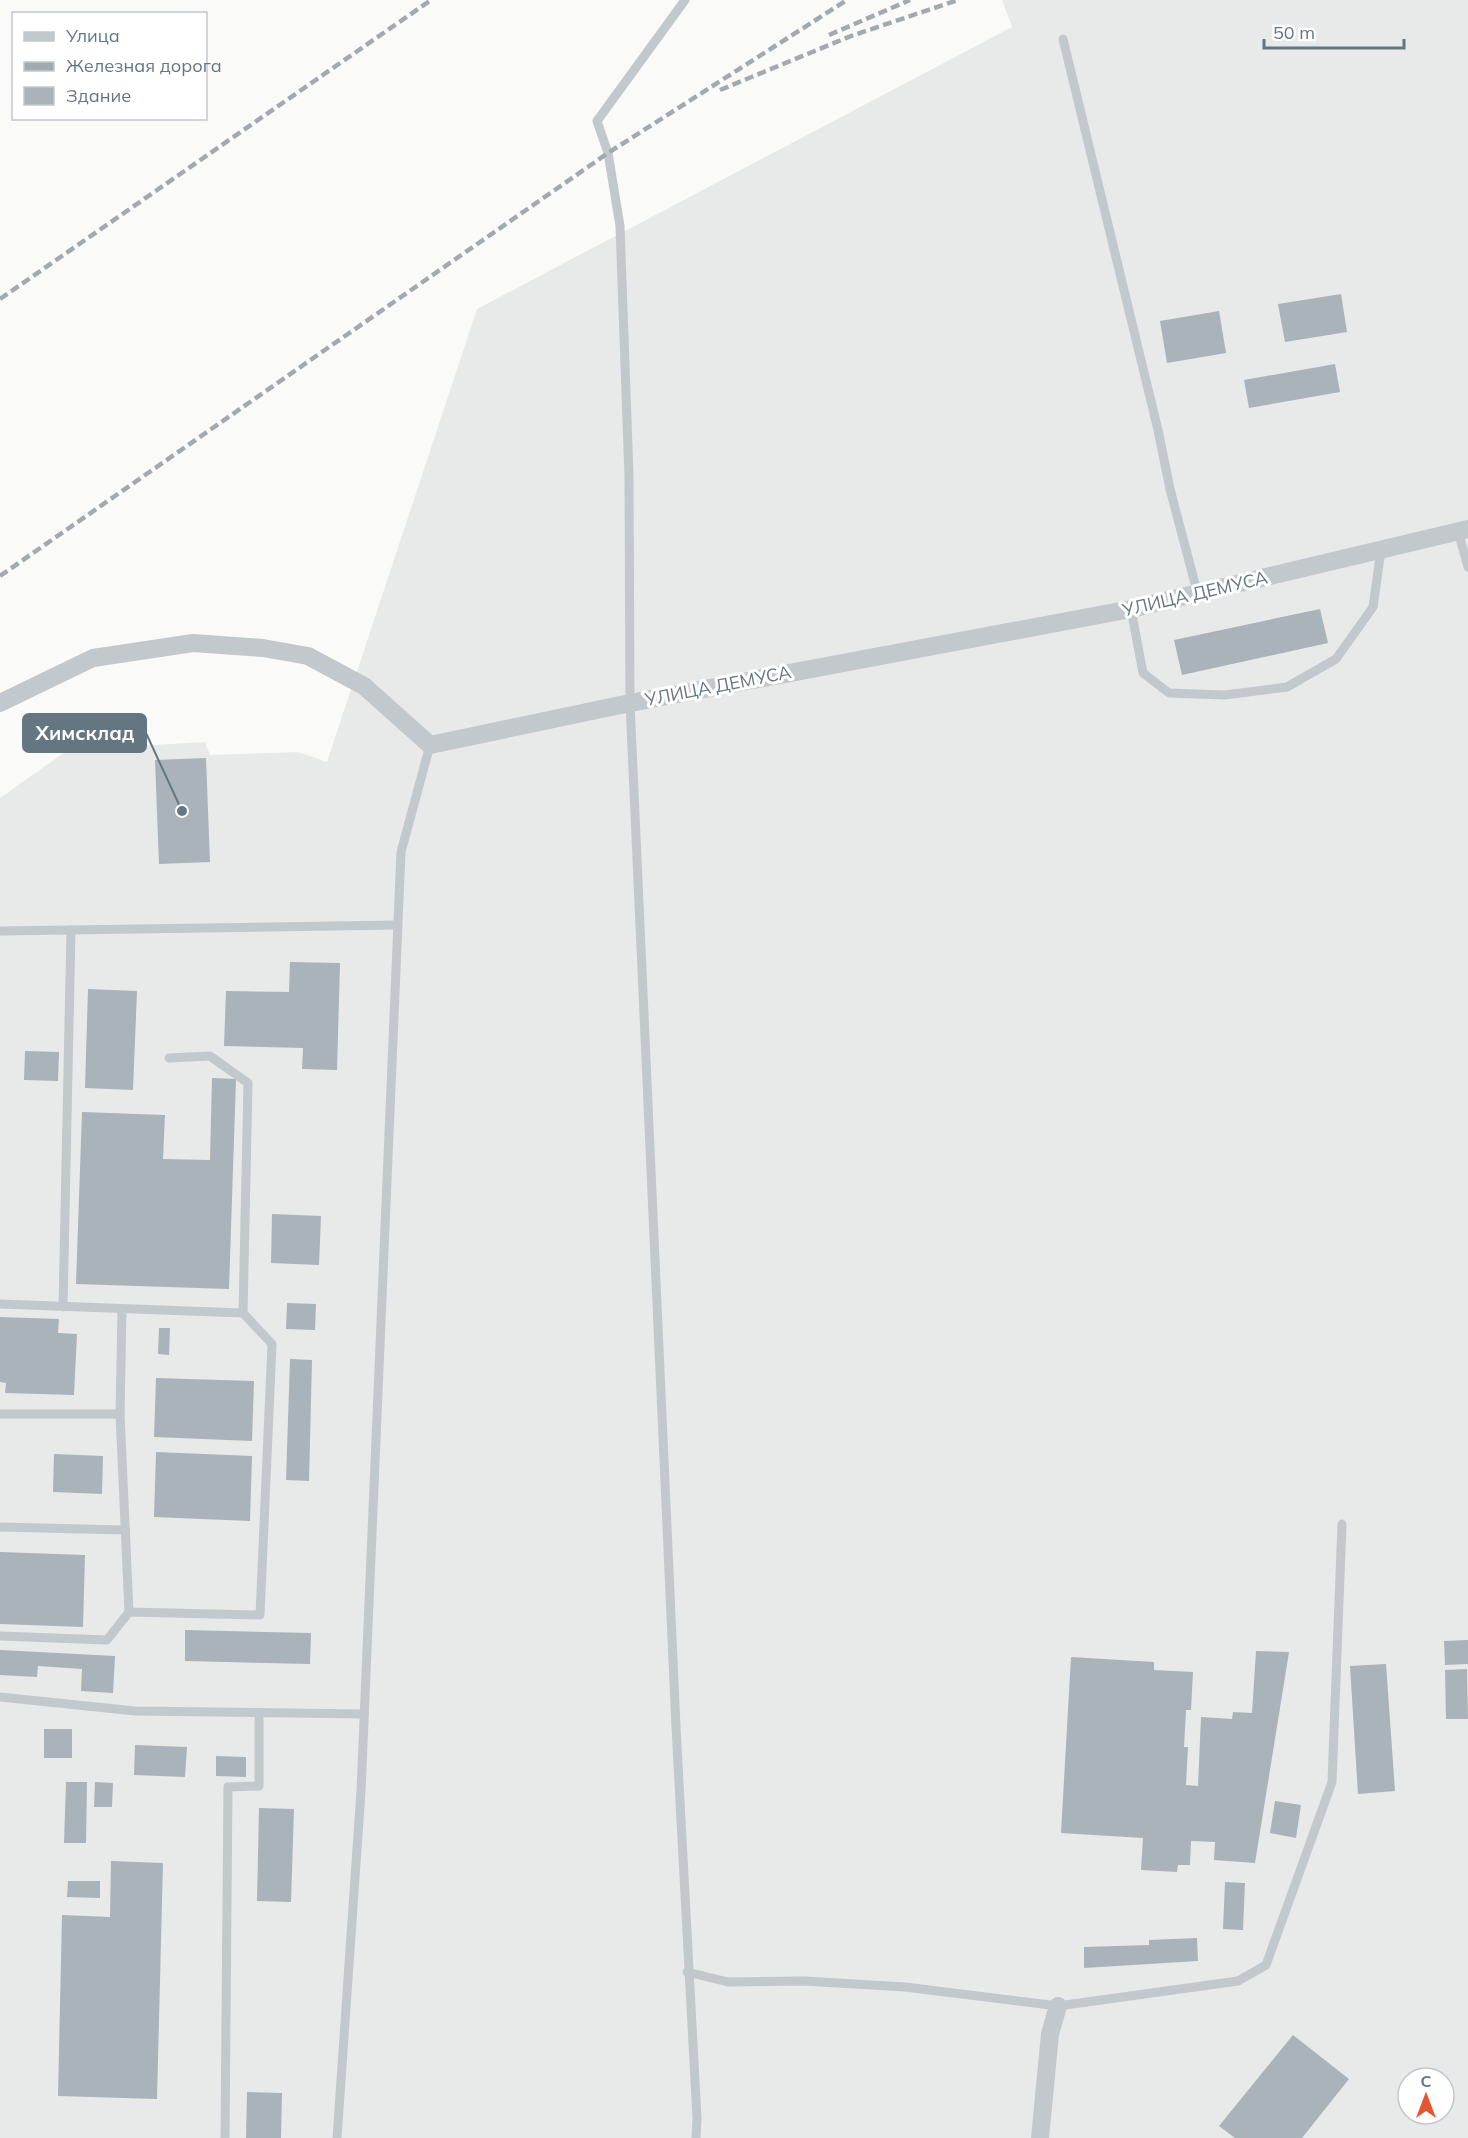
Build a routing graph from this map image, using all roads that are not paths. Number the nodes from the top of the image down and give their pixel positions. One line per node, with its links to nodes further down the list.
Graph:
1 (686, 0): 9 (lane)
2 (1063, 39): 6 (lane)
3 (1463, 530): 4 (street, УЛИЦА ДЕМУСА); 5 (lane)
4 (1381, 550): 6 (street, УЛИЦА ДЕМУСА); 7 (lane)
5 (1468, 567)
6 (1198, 595): 7 (street, УЛИЦА ДЕМУСА)
7 (1131, 609): 9 (street, УЛИЦА ДЕМУСА)
8 (0, 703): 10 (street)
9 (630, 703): 10 (street, УЛИЦА ДЕМУСА); 29 (lane)
10 (430, 744): 11 (lane)
11 (398, 925): 12 (lane); 28 (lane)
12 (71, 930): 13 (lane); 16 (lane)
13 (0, 931)
14 (169, 1058): 18 (lane)
15 (0, 1304): 16 (lane)
16 (63, 1307): 17 (lane)
17 (122, 1310): 18 (lane); 20 (lane)
18 (243, 1313): 24 (lane)
19 (0, 1414): 20 (lane)
20 (120, 1414): 23 (lane)
21 (1342, 1524): 30 (lane)
22 (0, 1527): 23 (lane)
23 (125, 1530): 24 (lane)
24 (129, 1612): 25 (lane)
25 (0, 1636)
26 (0, 1697): 27 (lane)
27 (259, 1713): 28 (lane); 31 (lane)
28 (364, 1714): 32 (lane)
29 (687, 1972): 30 (lane); 33 (lane)
30 (1058, 2006): 34 (street)
31 (225, 2138)
32 (337, 2138)
33 (696, 2138)
34 (1040, 2138)

